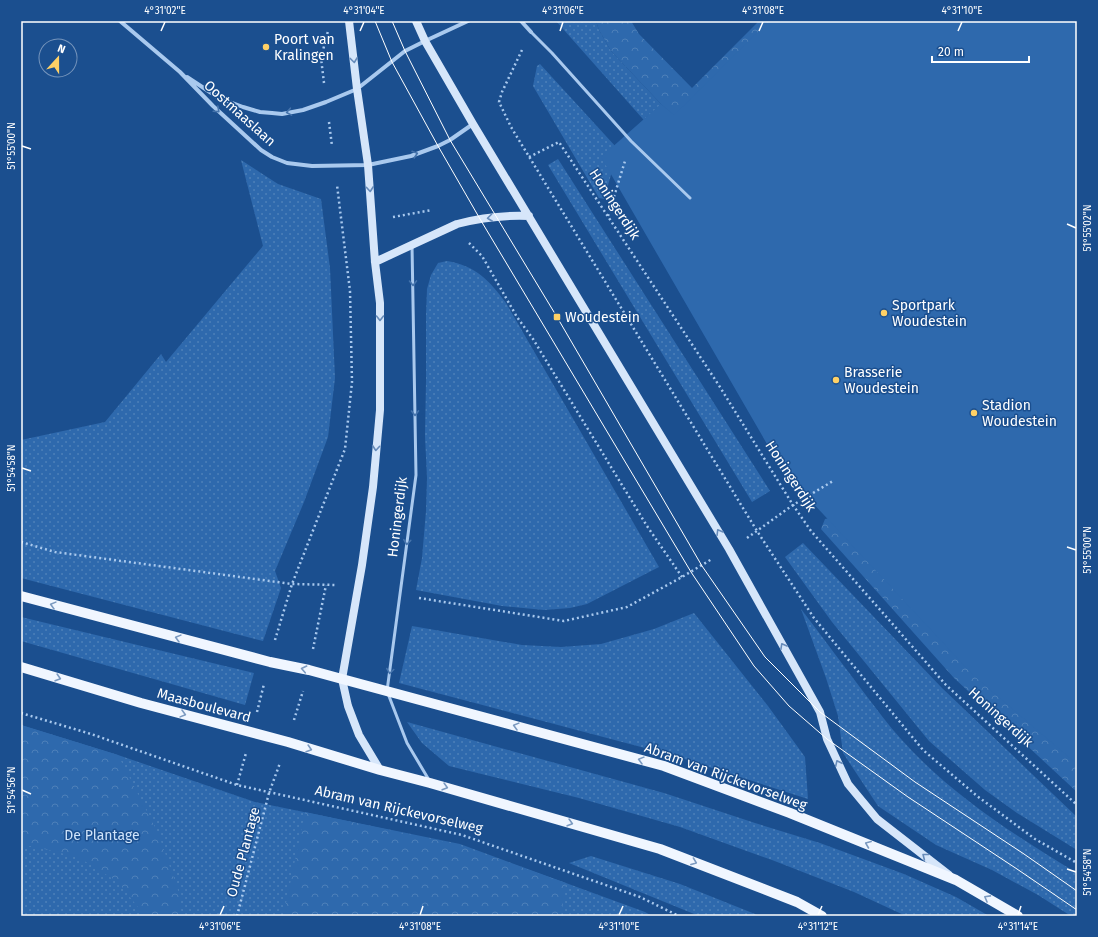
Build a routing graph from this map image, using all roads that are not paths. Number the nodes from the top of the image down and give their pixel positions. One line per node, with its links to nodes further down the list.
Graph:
1 (120, 21): 8 (street, Oostmaaslaan)
2 (349, 21): 9 (street, Honingerdijk, one-way to 9)
3 (416, 21): 7 (street)
4 (468, 21): 7 (street)
5 (521, 21): 6 (street)
6 (531, 32): 12 (lane)
7 (425, 41): 9 (street, Oostmaaslaan); 10 (street)
8 (180, 72): 9 (street, Oostmaaslaan, one-way to 8); 11 (street, Oostmaaslaan, one-way to 11)
9 (357, 88): 11 (street, Honingerdijk)
10 (473, 124): 11 (street, Oostmaaslaan, one-way to 10); 13 (street)
11 (368, 165): 15 (street, Honingerdijk, one-way to 15)
12 (690, 198)
13 (529, 216): 14 (street, one-way to 14); 22 (street, one-way to 13)
14 (412, 244): 15 (street); 19 (lane, Honingerdijk, one-way to 19)
15 (375, 262): 18 (street, Honingerdijk, one-way to 18)
16 (21, 596): 18 (main road, one-way to 16)
17 (21, 667): 20 (main road, Maasboulevard, one-way to 20)
18 (342, 679): 19 (main road, Abram van Rijckevorselweg); 20 (street, Honingerdijk)
19 (387, 691): 21 (lane, Honingerdijk); 22 (main road, Abram van Rijckevorselweg, one-way to 19)
20 (380, 770): 21 (main road, Abram van Rijckevorselweg)
21 (430, 783): 23 (main road, Abram van Rijckevorselweg, one-way to 23)
22 (956, 880): 24 (main road, Abram van Rijckevorselweg, one-way to 22)
23 (822, 916)
24 (1018, 916)

